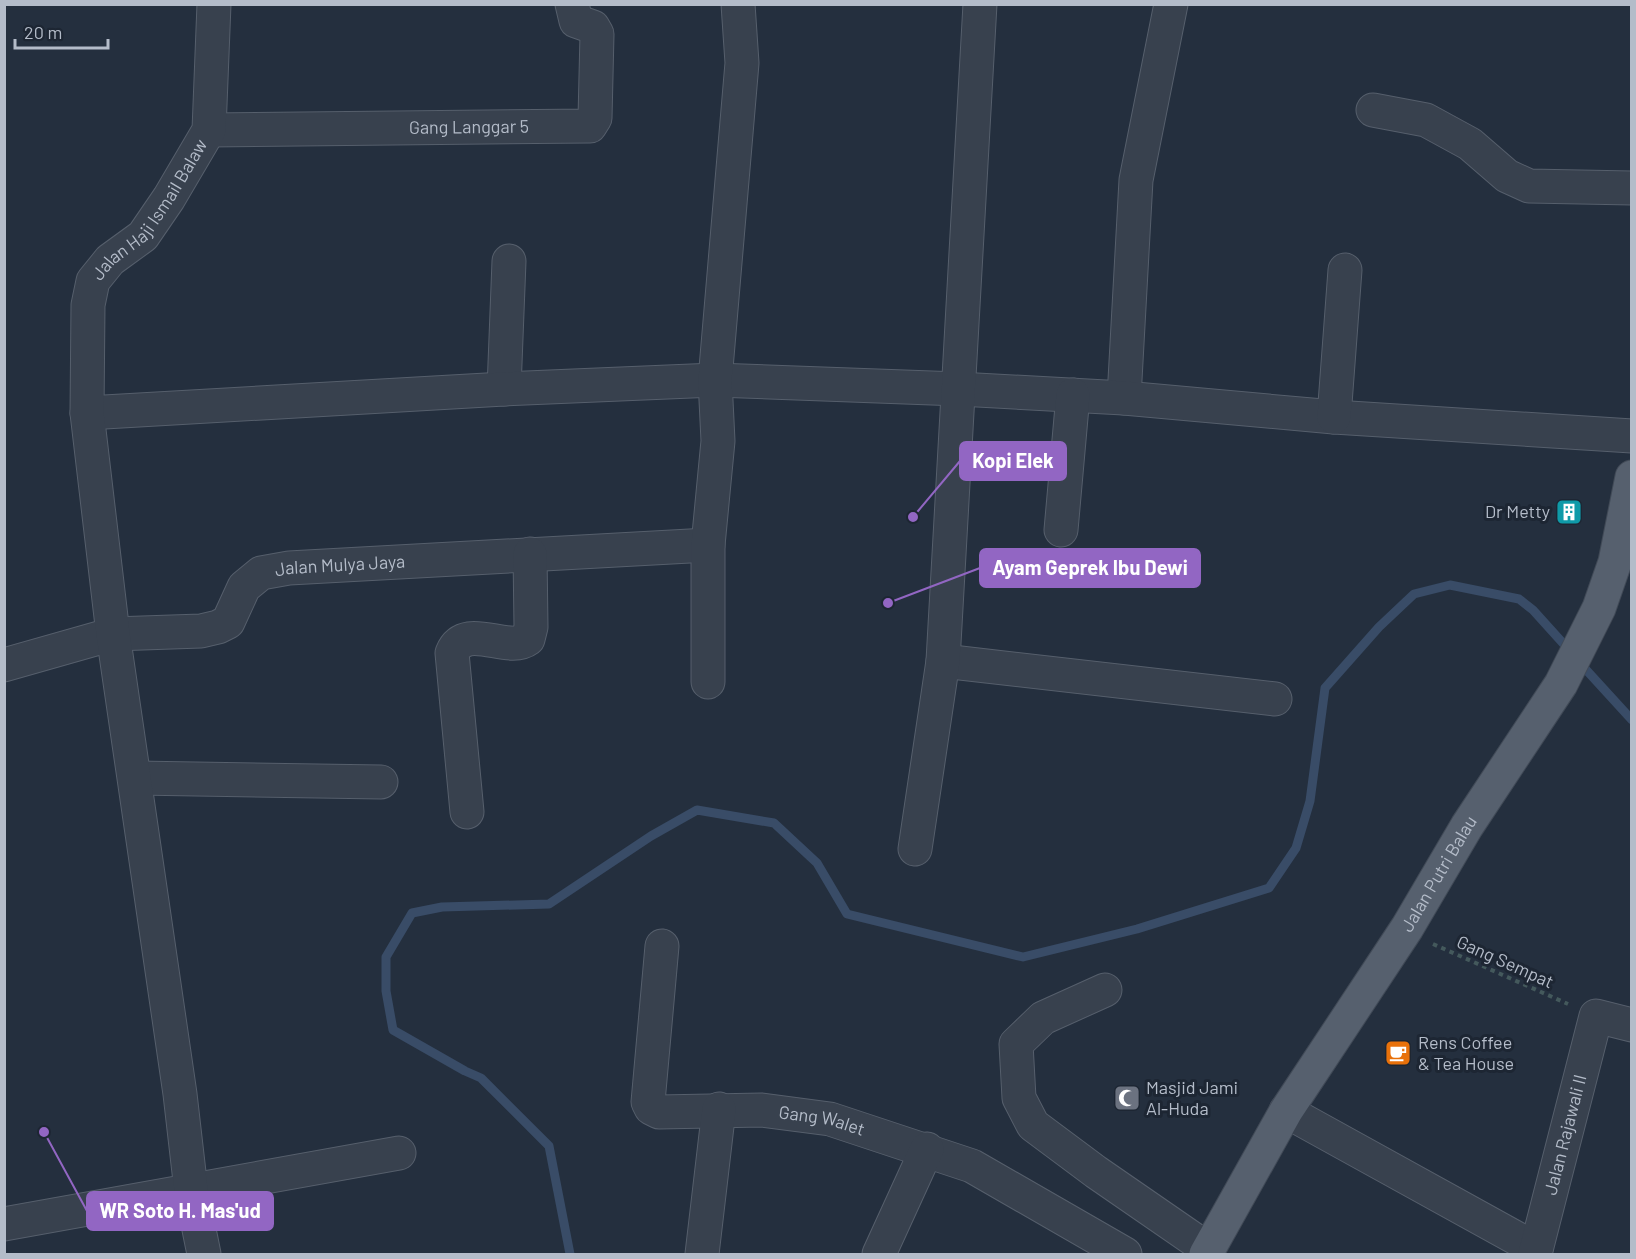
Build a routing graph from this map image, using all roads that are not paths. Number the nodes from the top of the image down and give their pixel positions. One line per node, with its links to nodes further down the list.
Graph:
1 (214, 4): 7 (street, Jalan Haji Ismail Balaw)
2 (572, 4): 7 (street, Gang Langgar 5)
3 (738, 4): 11 (street)
4 (980, 4): 13 (street)
5 (1171, 4): 15 (street)
6 (1373, 110): 8 (street)
7 (209, 130): 16 (street, Jalan Haji Ismail Balaw)
8 (1632, 188)
9 (509, 261): 12 (street)
10 (1345, 270): 17 (street)
11 (715, 380): 12 (street); 13 (street); 21 (street)
12 (504, 389): 16 (street)
13 (959, 389): 14 (street); 24 (street)
14 (1073, 396): 15 (street); 20 (street)
15 (1124, 399): 17 (street)
16 (87, 413): 23 (street, Jalan Haji Ismail Balaw)
17 (1334, 417): 18 (street)
18 (1632, 436)
19 (1632, 477): 36 (main road, Jalan Putri Balau)
20 (1061, 530)
21 (708, 545): 22 (street, Jalan Mulya Jaya); 26 (street)
22 (530, 554): 23 (street, Jalan Mulya Jaya); 30 (street)
23 (113, 634): 25 (street, Jalan Mulya Jaya); 28 (street, Jalan Haji Ismail Balaw)
24 (943, 661): 27 (street); 31 (street)
25 (4, 665)
26 (708, 682)
27 (1275, 699)
28 (136, 778): 29 (street); 39 (street, Jalan Haji Ismail Balaw)
29 (381, 782)
30 (467, 812)
31 (915, 849)
32 (662, 946): 35 (street, Gang Walet)
33 (1106, 990): 41 (street)
34 (1632, 1025): 42 (street, Jalan Rajawali II)
35 (719, 1109): 37 (street, Gang Walet); 44 (street)
36 (1286, 1111): 41 (main road, Jalan Putri Balau); 42 (street)
37 (927, 1149): 45 (street); 46 (street, Gang Walet)
38 (399, 1153): 39 (street)
39 (191, 1190): 40 (street); 43 (street, Jalan Haji Ismail Balaw)
40 (4, 1224)
41 (1207, 1252)
42 (1536, 1252)
43 (204, 1254)
44 (702, 1254)
45 (879, 1254)
46 (1125, 1254)

